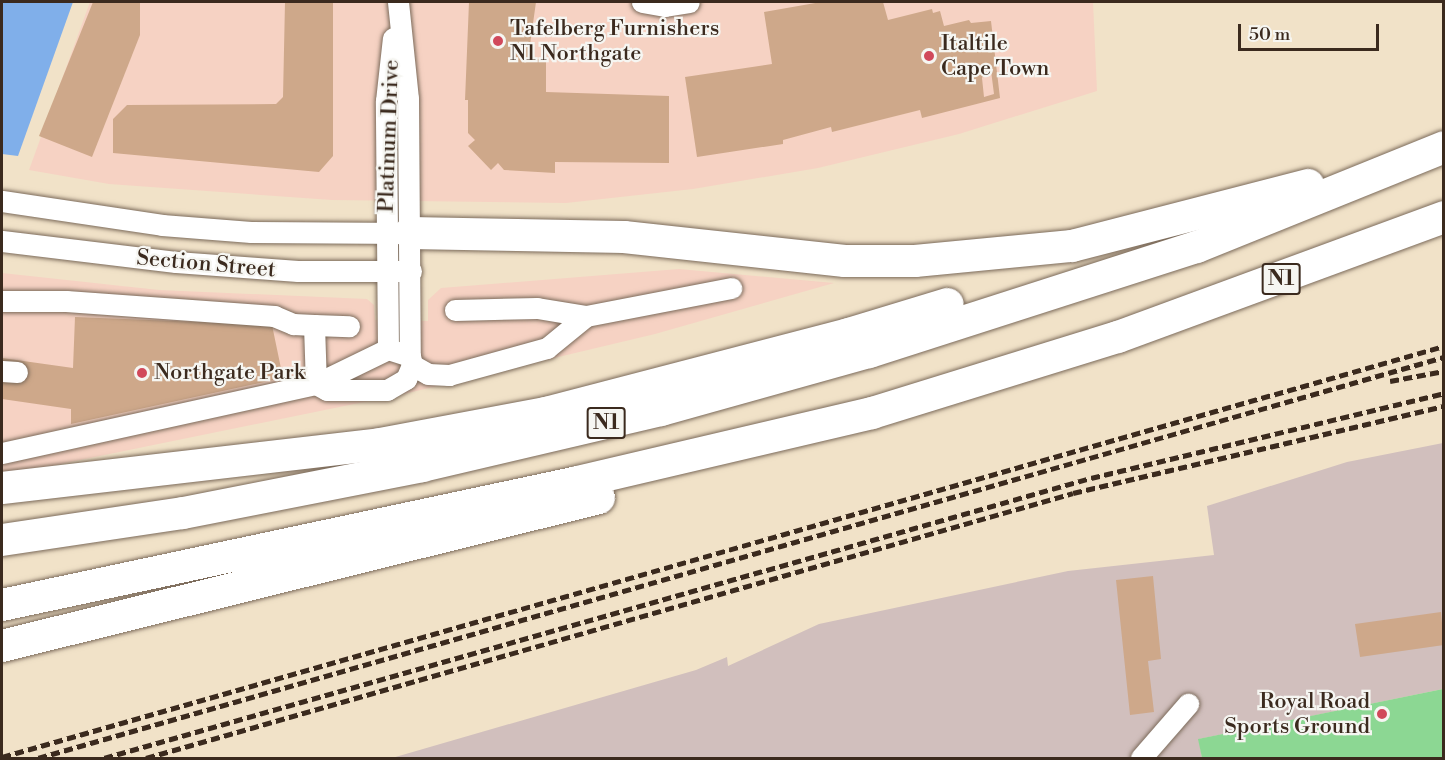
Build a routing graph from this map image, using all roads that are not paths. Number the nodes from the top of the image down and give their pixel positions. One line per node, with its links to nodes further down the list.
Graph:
1 (398, 2): 7 (street, Platinum Drive)
2 (642, 2): 3 (street)
3 (689, 2)
4 (1437, 150): 7 (highway); 9 (highway, N1)
5 (2, 201): 7 (street, Section Street)
6 (1443, 217): 21 (highway, N1)
7 (399, 233): 10 (street, Platinum Drive); 11 (street, Platinum Drive)
8 (2, 241): 10 (street, Section Street)
9 (1197, 247): 23 (highway); 24 (highway, N1)
10 (387, 271): 11 (street, Section Street); 18 (street, Platinum Drive)
11 (411, 271): 19 (street, Platinum Drive)
12 (731, 288): 15 (street)
13 (2, 301): 16 (street)
14 (455, 310): 15 (street)
15 (586, 316): 19 (street)
16 (314, 325): 17 (street); 20 (street)
17 (349, 326)
18 (388, 349): 19 (street); 20 (street)
19 (411, 361): 20 (street)
20 (316, 384): 22 (street)
21 (725, 449): 25 (highway, N1); 26 (highway)
22 (2, 453)
23 (2, 488)
24 (2, 540)
25 (2, 605)
26 (2, 646)
27 (1188, 704): 28 (street)
28 (1142, 759)

